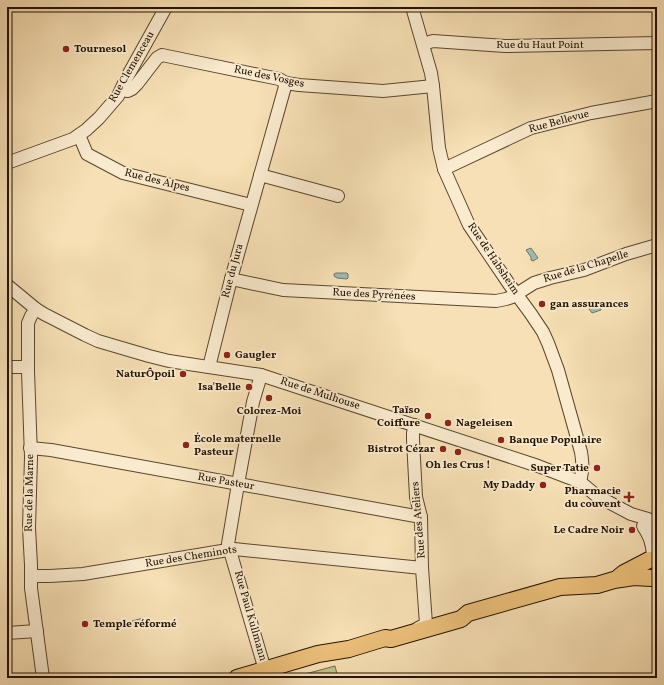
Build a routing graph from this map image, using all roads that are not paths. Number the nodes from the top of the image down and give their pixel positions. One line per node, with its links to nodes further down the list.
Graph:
1 (166, 7): 7 (street, Rue Clemenceau)
2 (412, 7): 4 (street, Rue de Habsheim)
3 (657, 43): 4 (street, Rue du Haut Point)
4 (423, 44): 6 (street, Rue de Habsheim)
5 (286, 83): 6 (street, Rue des Vosges); 7 (street, Rue des Vosges); 12 (street, Rue du Jura)
6 (433, 86): 11 (street, Rue de Habsheim)
7 (122, 90): 9 (street, Rue Clemenceau)
8 (657, 101): 11 (street, Rue Bellevue)
9 (79, 135): 10 (street, Rue Clemenceau); 14 (street, Rue des Alpes)
10 (7, 163)
11 (444, 169): 18 (street, Rue de Habsheim)
12 (260, 175): 13 (street); 14 (street, Rue du Jura)
13 (338, 196)
14 (251, 205): 16 (street, Rue du Jura)
15 (657, 245): 18 (street, Rue de la Chapelle)
16 (231, 279): 18 (street, Rue des Pyrénées); 22 (street, Rue du Jura)
17 (7, 285): 19 (street, Rue de Mulhouse)
18 (517, 294): 26 (street, Rue de Habsheim)
19 (36, 309): 21 (street, Rue de la Marne); 22 (street, Rue de Mulhouse)
20 (7, 367): 21 (street)
21 (28, 367): 25 (street, Rue de la Marne)
22 (209, 367): 23 (street, Rue de Mulhouse)
23 (261, 375): 24 (street, Rue de Mulhouse); 27 (street, Rue Paul Kullmann)
24 (415, 425): 26 (street, Rue de Mulhouse); 29 (street, Rue des Ateliers)
25 (30, 448): 27 (street, Rue Pasteur); 34 (street, Rue de la Marne)
26 (580, 482): 28 (street, Rue de Mulhouse)
27 (238, 484): 29 (street, Rue Pasteur); 31 (street, Rue Paul Kullmann)
28 (632, 514): 30 (street, Rue de Mulhouse); 32 (street, Rue de Mulhouse)
29 (421, 517): 33 (street, Rue des Ateliers)
30 (657, 534)
31 (230, 550): 33 (street, Rue des Cheminots); 34 (street, Rue des Cheminots); 43 (street, Rue Paul Kullmann)
32 (653, 556): 35 (main road); 36 (main road)
33 (422, 568): 38 (street, Rue des Ateliers)
34 (32, 576): 39 (street, Rue de la Marne)
35 (614, 580): 36 (main road); 37 (main road)
36 (654, 581)
37 (468, 613): 38 (main road); 40 (main road)
38 (426, 620): 40 (street); 42 (main road)
39 (37, 631): 41 (street); 44 (street, Rue de la Marne)
40 (414, 632): 42 (main road)
41 (7, 633)
42 (385, 638): 43 (main road)
43 (265, 670): 45 (main road)
44 (43, 678)
45 (237, 678)

